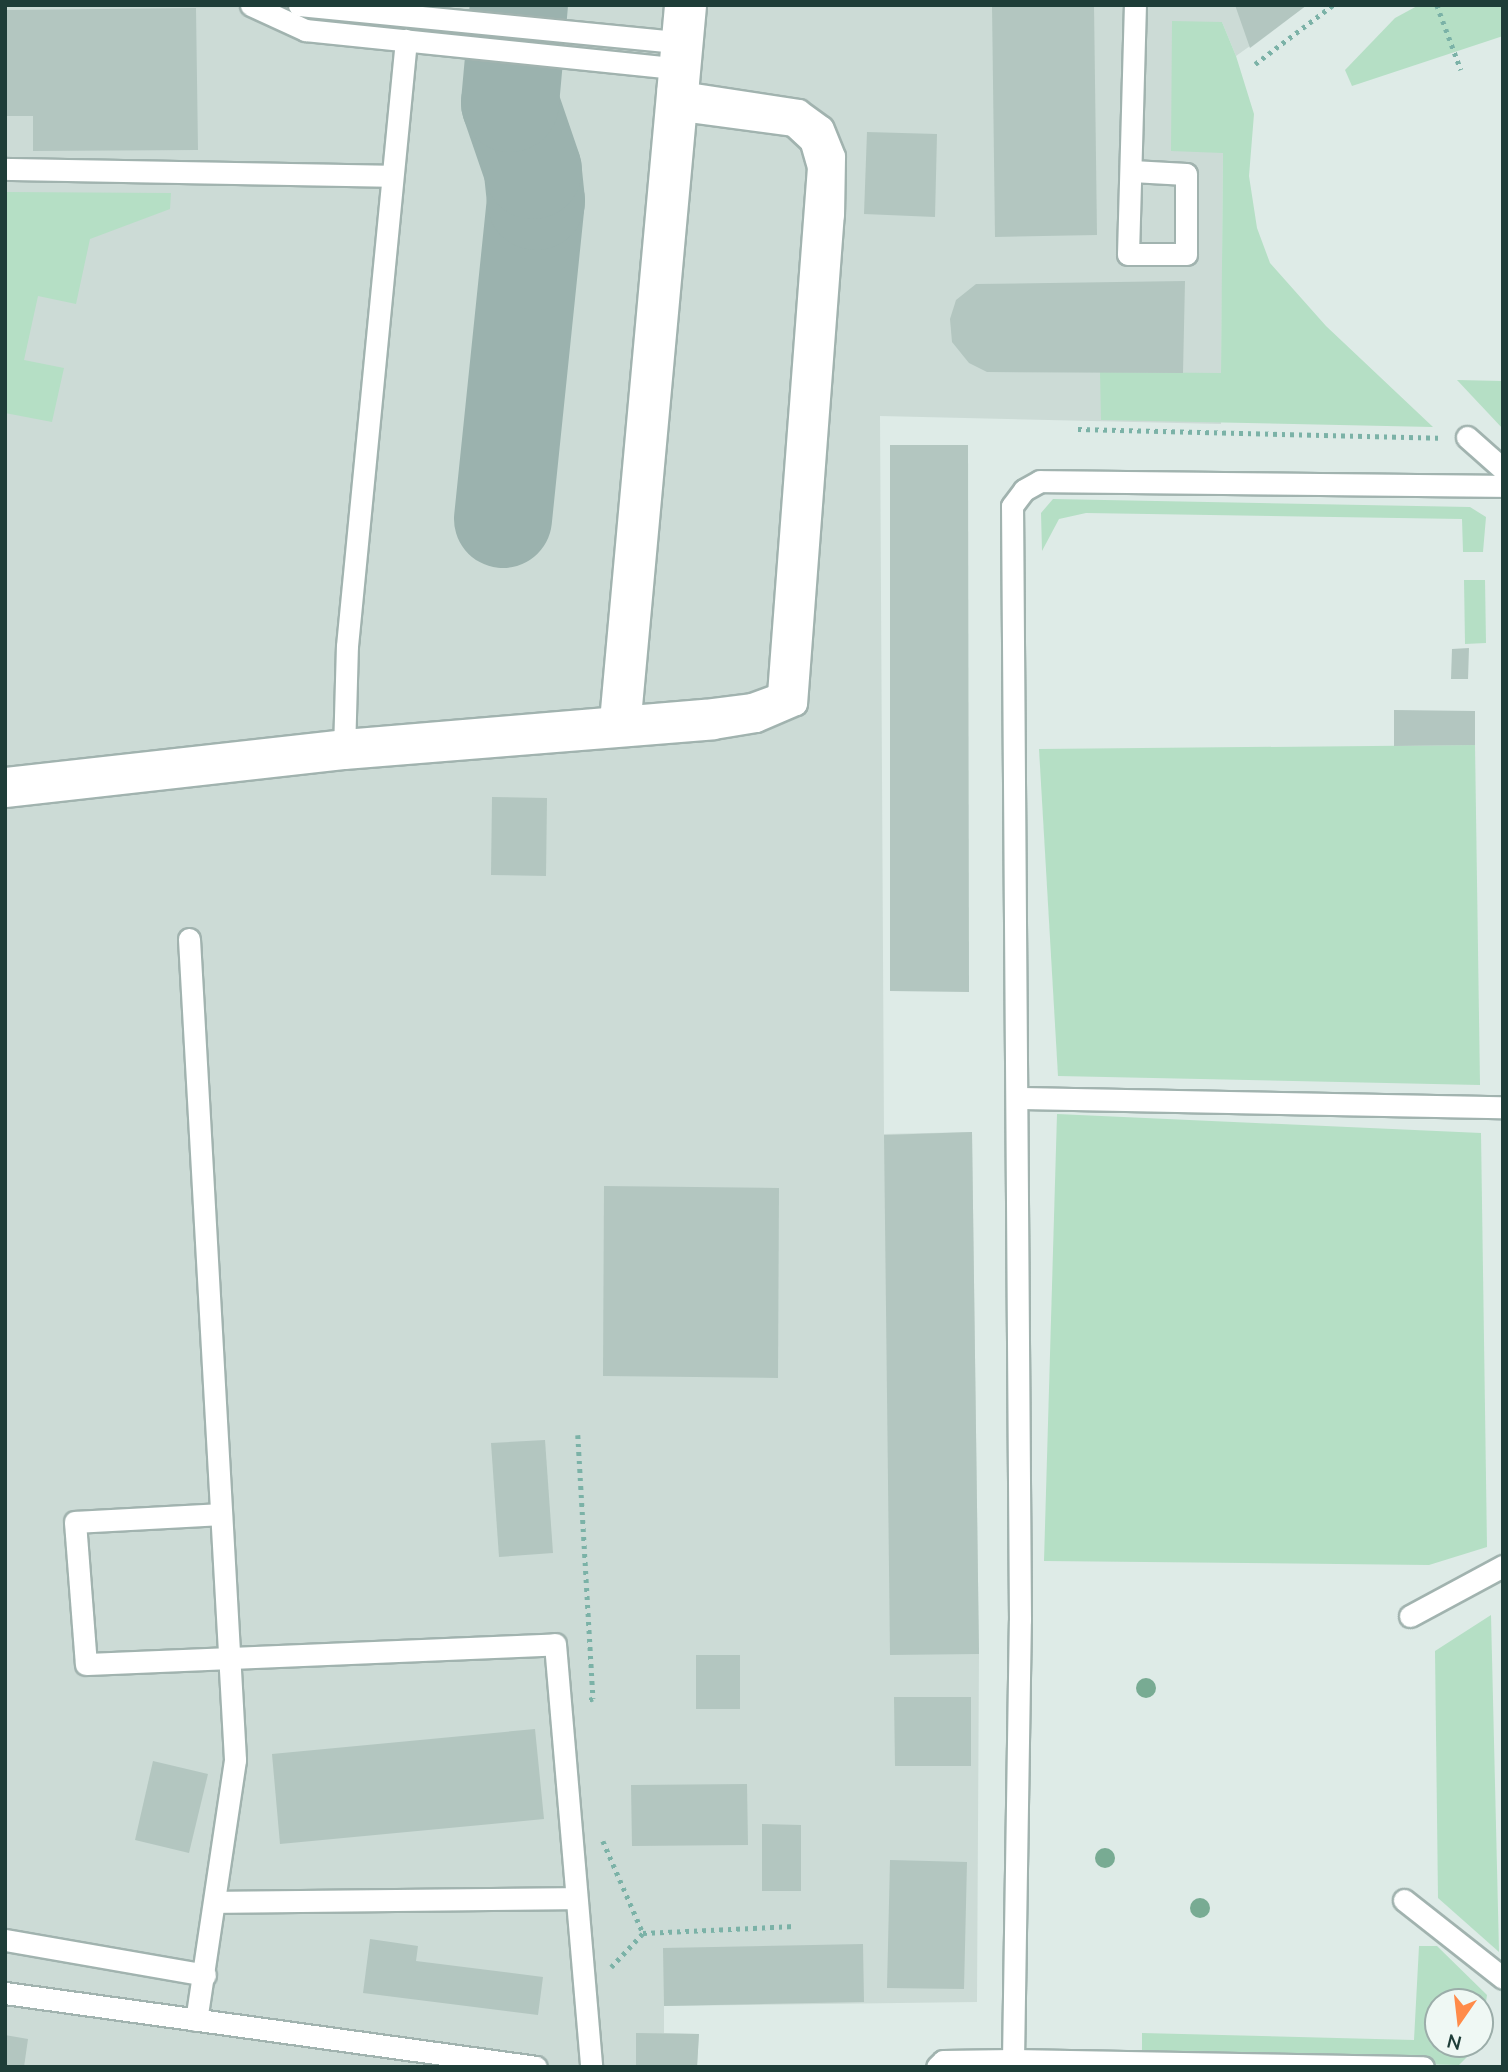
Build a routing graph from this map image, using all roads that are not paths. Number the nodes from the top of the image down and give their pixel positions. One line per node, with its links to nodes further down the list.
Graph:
1 (251, 5): 6 (lane)
2 (299, 5): 7 (lane)
3 (675, 5): 7 (lane)
4 (695, 5): 7 (lane)
5 (1135, 5): 11 (lane)
6 (406, 40): 8 (lane); 12 (lane)
7 (682, 43): 8 (lane)
8 (680, 69): 9 (lane)
9 (677, 100): 16 (lane); 16 (lane)
10 (5, 169): 12 (lane)
11 (1132, 172): 11 (lane)
12 (391, 176): 17 (lane)
13 (1467, 437): 14 (lane)
14 (1503, 469)
15 (1503, 486): 21 (lane)
16 (619, 726): 17 (lane)
17 (344, 749): 18 (lane); 19 (lane)
18 (5, 778)
19 (5, 796)
20 (189, 939): 23 (lane)
21 (1019, 1098): 22 (lane); 35 (lane)
22 (1503, 1107)
23 (221, 1514): 26 (lane); 26 (lane)
24 (1503, 1566): 25 (lane)
25 (1410, 1616)
26 (229, 1658): 27 (lane); 29 (lane)
27 (576, 1898): 29 (lane); 37 (lane)
28 (1404, 1900): 32 (lane)
29 (215, 1902): 31 (lane)
30 (5, 1940): 31 (lane)
31 (205, 1975): 34 (lane)
32 (1503, 1978)
33 (5, 1993): 34 (lane)
34 (196, 2020): 36 (lane)
35 (1013, 2060): 38 (lane); 39 (lane)
36 (536, 2067)
37 (591, 2067)
38 (937, 2067)
39 (1423, 2067)

